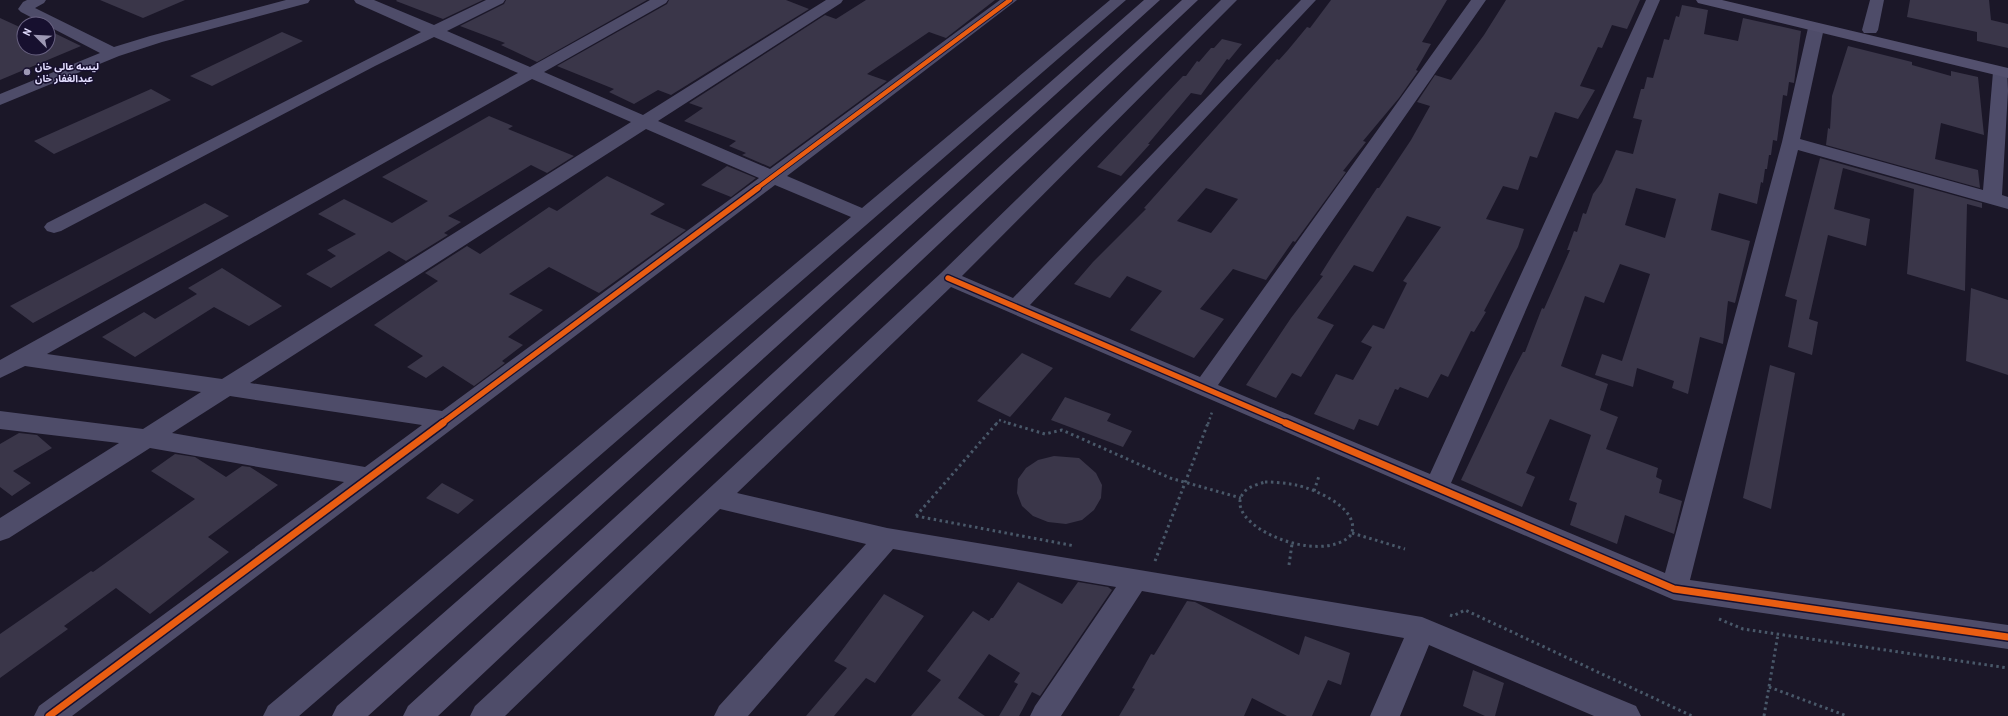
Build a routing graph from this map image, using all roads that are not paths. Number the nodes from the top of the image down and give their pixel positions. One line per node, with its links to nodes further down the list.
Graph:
1 (38, 0): 22 (street)
2 (303, 0): 18 (street)
3 (361, 0): 21 (street)
4 (498, 0): 21 (street)
5 (661, 0): 24 (street)
6 (836, 0): 26 (street)
7 (1010, 0): 28 (street)
8 (1119, 0): 30 (street)
9 (1153, 0): 52 (main road)
10 (1191, 0): 53 (main road)
11 (1230, 0): 32 (street)
12 (1309, 0): 33 (street)
13 (1479, 0): 37 (street)
14 (1653, 0): 42 (street)
15 (1702, 0): 19 (main road)
16 (1751, 0): 20 (main road)
17 (1877, 0): 20 (street)
18 (279, 3): 22 (street)
19 (1816, 28): 23 (main road); 27 (street)
20 (1870, 30): 23 (main road)
21 (434, 32): 24 (street); 31 (street)
22 (113, 53): 25 (street)
23 (2006, 69): 29 (street)
24 (531, 73): 26 (street); 34 (street)
25 (0, 100)
26 (645, 121): 28 (street); 36 (street)
27 (1791, 142): 29 (street); 47 (street)
28 (774, 176): 30 (street); 39 (street)
29 (2000, 200)
30 (864, 216): 51 (street)
31 (54, 227)
32 (948, 278): 33 (street); 43 (street)
33 (1016, 307): 37 (street)
34 (22, 358): 35 (street); 36 (street)
35 (0, 370)
36 (227, 387): 39 (street); 40 (street)
37 (1204, 388): 42 (street)
38 (0, 420): 40 (street)
39 (447, 420): 41 (street)
40 (146, 438): 41 (street); 44 (street)
41 (370, 477): 50 (street)
42 (1437, 486): 47 (street)
43 (714, 498): 45 (street); 54 (street)
44 (0, 531)
45 (887, 538): 46 (street); 55 (street)
46 (1146, 570): 48 (street); 56 (street)
47 (1674, 589): 49 (street)
48 (1422, 629): 57 (street); 58 (street)
49 (2008, 637)
50 (49, 716)
51 (278, 716)
52 (347, 716)
53 (418, 716)
54 (485, 716)
55 (729, 716)
56 (1045, 716)
57 (1385, 716)
58 (1626, 716)

